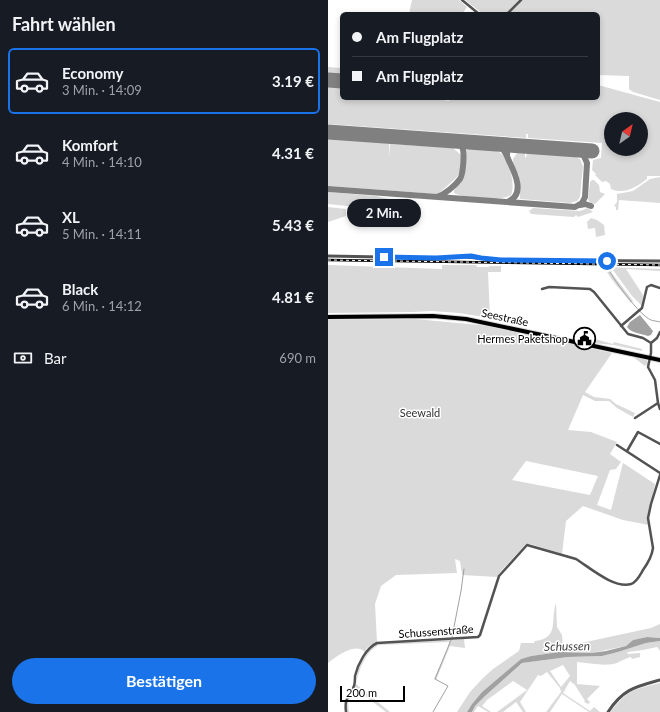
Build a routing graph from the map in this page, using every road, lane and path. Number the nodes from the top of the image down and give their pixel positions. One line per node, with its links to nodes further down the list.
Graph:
1 (462, 0): 3 (street)
2 (521, 0): 4 (street)
3 (477, 12)
4 (509, 12)
5 (328, 256): 6 (street)
6 (660, 261)
7 (660, 288): 10 (street)
8 (542, 289): 10 (street)
9 (328, 317): 13 (main road, Seestraße)
10 (621, 326): 12 (street)
11 (660, 332): 12 (street)
12 (651, 343): 13 (street)
13 (650, 358): 14 (main road, Seestraße); 15 (street)
14 (660, 360)
15 (655, 380): 16 (street); 17 (street)
16 (660, 383)
17 (658, 403): 18 (street); 19 (street)
18 (660, 409)
19 (635, 418)
20 (660, 444): 22 (street)
21 (617, 445): 22 (street)
22 (627, 451): 23 (street)
23 (660, 474): 25 (street, Schussenstraße)
24 (660, 680): 26 (street)
25 (346, 712)
26 (608, 712)

